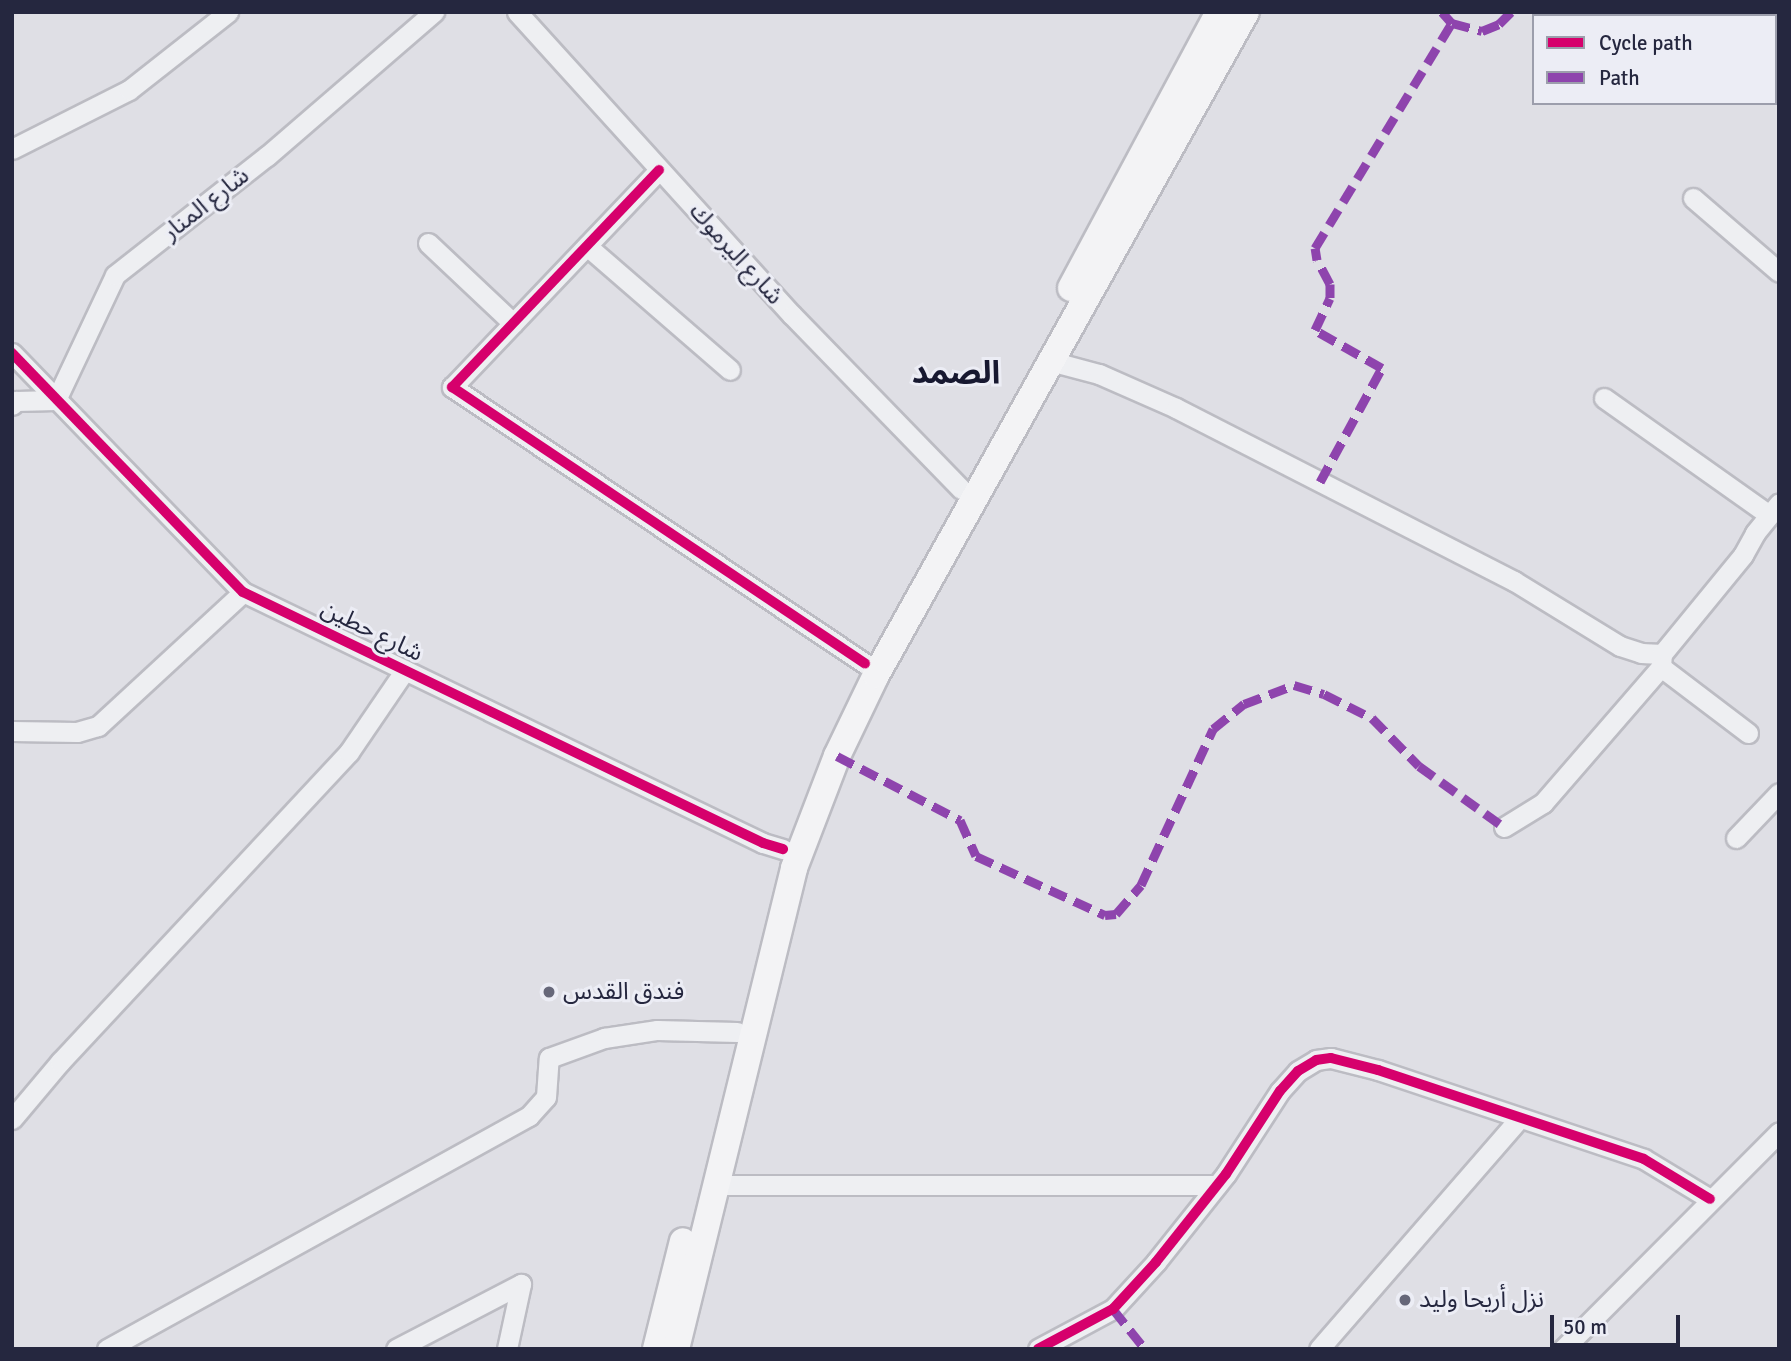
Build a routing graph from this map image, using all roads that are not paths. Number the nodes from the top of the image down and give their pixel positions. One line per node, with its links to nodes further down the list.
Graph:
1 (228, 12): 6 (street)
2 (434, 12): 17 (street, شارع المنار)
3 (517, 12): 7 (street, شارع اليرموك)
4 (1219, 12): 19 (main road)
5 (1246, 12): 14 (main road)
6 (12, 149)
7 (659, 170): 10 (street); 19 (street, شارع اليرموك)
8 (1693, 198): 11 (street)
9 (428, 243): 12 (street)
10 (587, 246): 12 (street); 15 (street)
11 (1779, 272)
12 (513, 323): 23 (street)
13 (12, 353): 17 (street, شارع حطين)
14 (1050, 361): 22 (street); 35 (main road)
15 (730, 370)
16 (1604, 398): 20 (street)
17 (56, 400): 18 (street); 21 (street, شارع حطين)
18 (12, 405)
19 (961, 489): 23 (main road)
20 (1774, 510): 22 (street)
21 (243, 592): 24 (street, شارع حطين); 25 (street)
22 (1661, 661): 26 (street); 28 (street)
23 (865, 663): 30 (main road)
24 (405, 670): 30 (street, شارع حطين); 33 (street)
25 (12, 731)
26 (1748, 733)
27 (1779, 793): 29 (street)
28 (1504, 828)
29 (1736, 838)
30 (783, 849): 31 (main road)
31 (737, 1032): 38 (street); 41 (main road)
32 (1520, 1118): 36 (street); 37 (street); 44 (street)
33 (12, 1119)
34 (1779, 1132): 37 (street)
35 (715, 1185): 36 (street); 42 (main road)
36 (1217, 1185): 43 (street)
37 (1710, 1199): 45 (street)
38 (107, 1349)
39 (396, 1349): 40 (street)
40 (507, 1349)
41 (656, 1349)
42 (676, 1349)
43 (1038, 1349)
44 (1319, 1349)
45 (1563, 1349)

